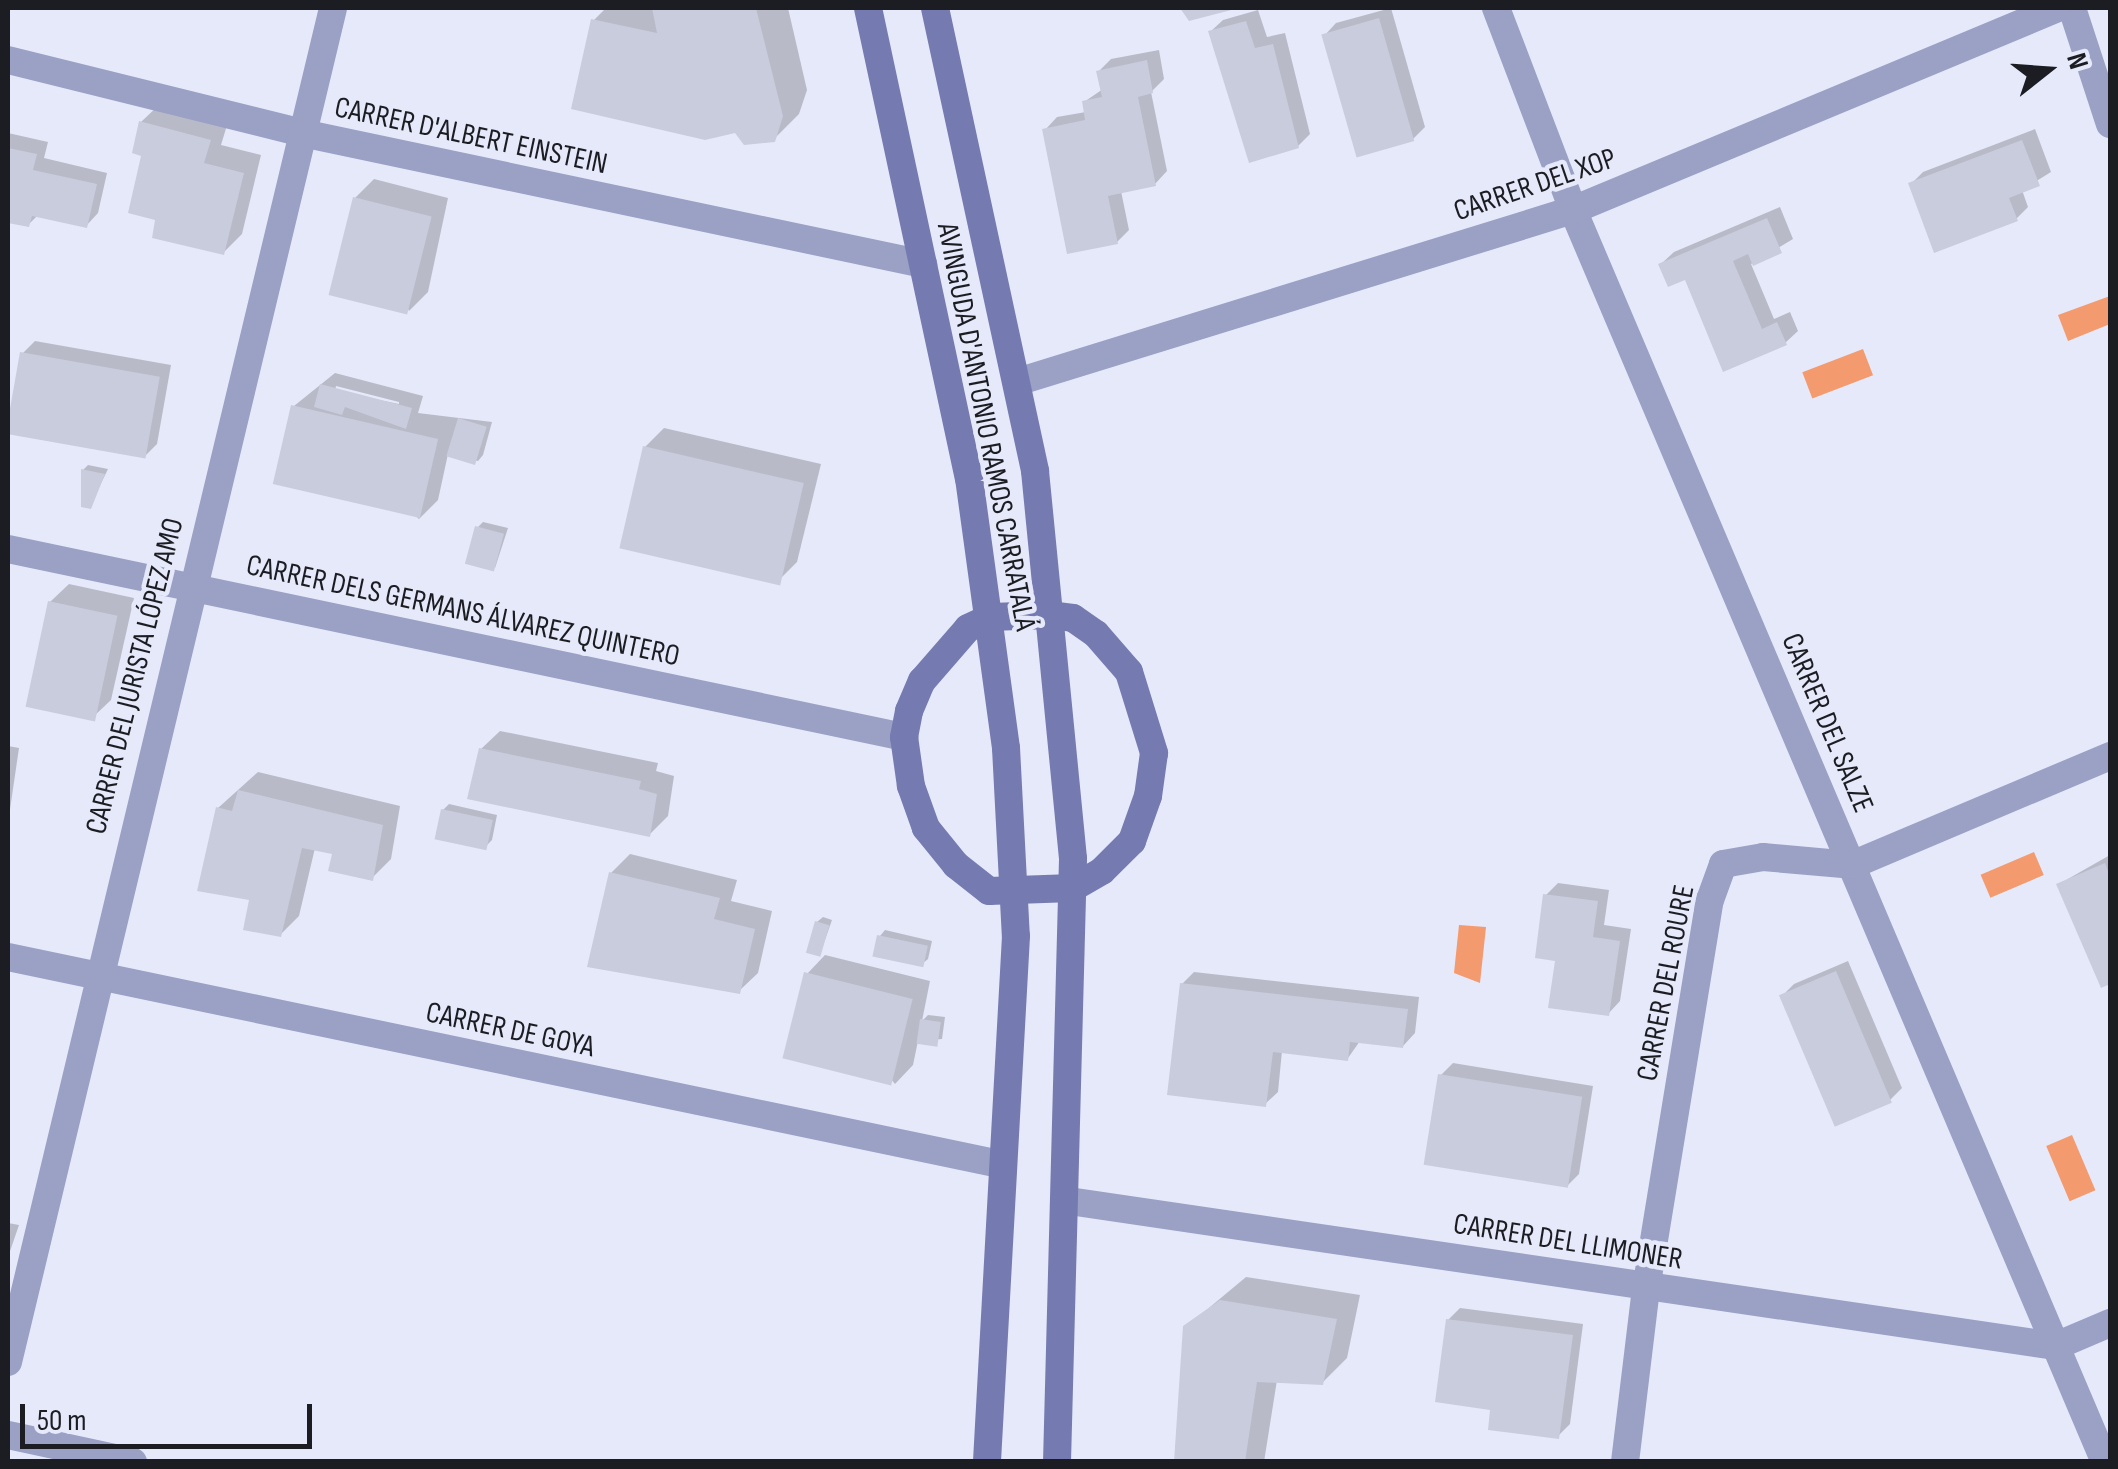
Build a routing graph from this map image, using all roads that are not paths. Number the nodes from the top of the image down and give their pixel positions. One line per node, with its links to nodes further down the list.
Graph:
1 (333, 8): 9 (street, CARRER DEL JURISTA LÓPEZ AMO)
2 (868, 8): 11 (main road, AVINGUDA D'ANTONIO RAMOS CARRATALÁ)
3 (935, 8): 12 (main road, AVINGUDA D'ANTONIO RAMOS CARRATALÁ)
4 (1496, 8): 10 (street, CARRER DEL SALZE)
5 (2058, 8): 10 (street, CARRER DEL XOP)
6 (2072, 8): 8 (street)
7 (8, 60): 9 (street, CARRER D'ALBERT EINSTEIN)
8 (2110, 124)
9 (302, 133): 11 (street, CARRER D'ALBERT EINSTEIN); 14 (street, CARRER DEL JURISTA LÓPEZ AMO)
10 (1573, 210): 12 (street, CARRER DEL XOP); 19 (street, CARRER DEL SALZE)
11 (923, 264): 16 (main road, AVINGUDA D'ANTONIO RAMOS CARRATALÁ)
12 (1017, 382): 15 (main road, AVINGUDA D'ANTONIO RAMOS CARRATALÁ)
13 (8, 549): 14 (street, CARRER DELS GERMANS ÁLVAREZ QUINTERO)
14 (190, 587): 17 (street, CARRER DELS GERMANS ÁLVAREZ QUINTERO); 23 (street, CARRER DEL JURISTA LÓPEZ AMO)
15 (1049, 615): 16 (main road); 20 (main road, AVINGUDA D'ANTONIO RAMOS CARRATALÁ); 20 (main road)
16 (992, 617): 17 (main road); 21 (main road, AVINGUDA D'ANTONIO RAMOS CARRATALÁ)
17 (904, 737): 21 (main road)
18 (2110, 756): 19 (street, CARRER DEL ROURE)
19 (1852, 865): 26 (street, CARRER DEL ROURE); 28 (street, CARRER DEL SALZE)
20 (1073, 888): 21 (main road); 25 (main road, AVINGUDA D'ANTONIO RAMOS CARRATALÁ)
21 (1017, 890): 24 (main road, AVINGUDA D'ANTONIO RAMOS CARRATALÁ)
22 (8, 957): 23 (street, CARRER DE GOYA)
23 (97, 976): 24 (street, CARRER DE GOYA); 29 (street, CARRER DEL JURISTA LÓPEZ AMO)
24 (1000, 1164): 32 (main road, AVINGUDA D'ANTONIO RAMOS CARRATALÁ)
25 (1068, 1201): 26 (street, CARRER DEL LLIMONER); 33 (main road, AVINGUDA D'ANTONIO RAMOS CARRATALÁ)
26 (1646, 1289): 28 (street, CARRER DEL LLIMONER); 34 (street, CARRER DEL ROURE)
27 (2110, 1322): 28 (street)
28 (2056, 1346): 35 (street, CARRER DEL SALZE)
29 (8, 1362)
30 (8, 1435): 31 (street)
31 (133, 1462)
32 (987, 1462)
33 (1057, 1462)
34 (1625, 1462)
35 (2105, 1462)

